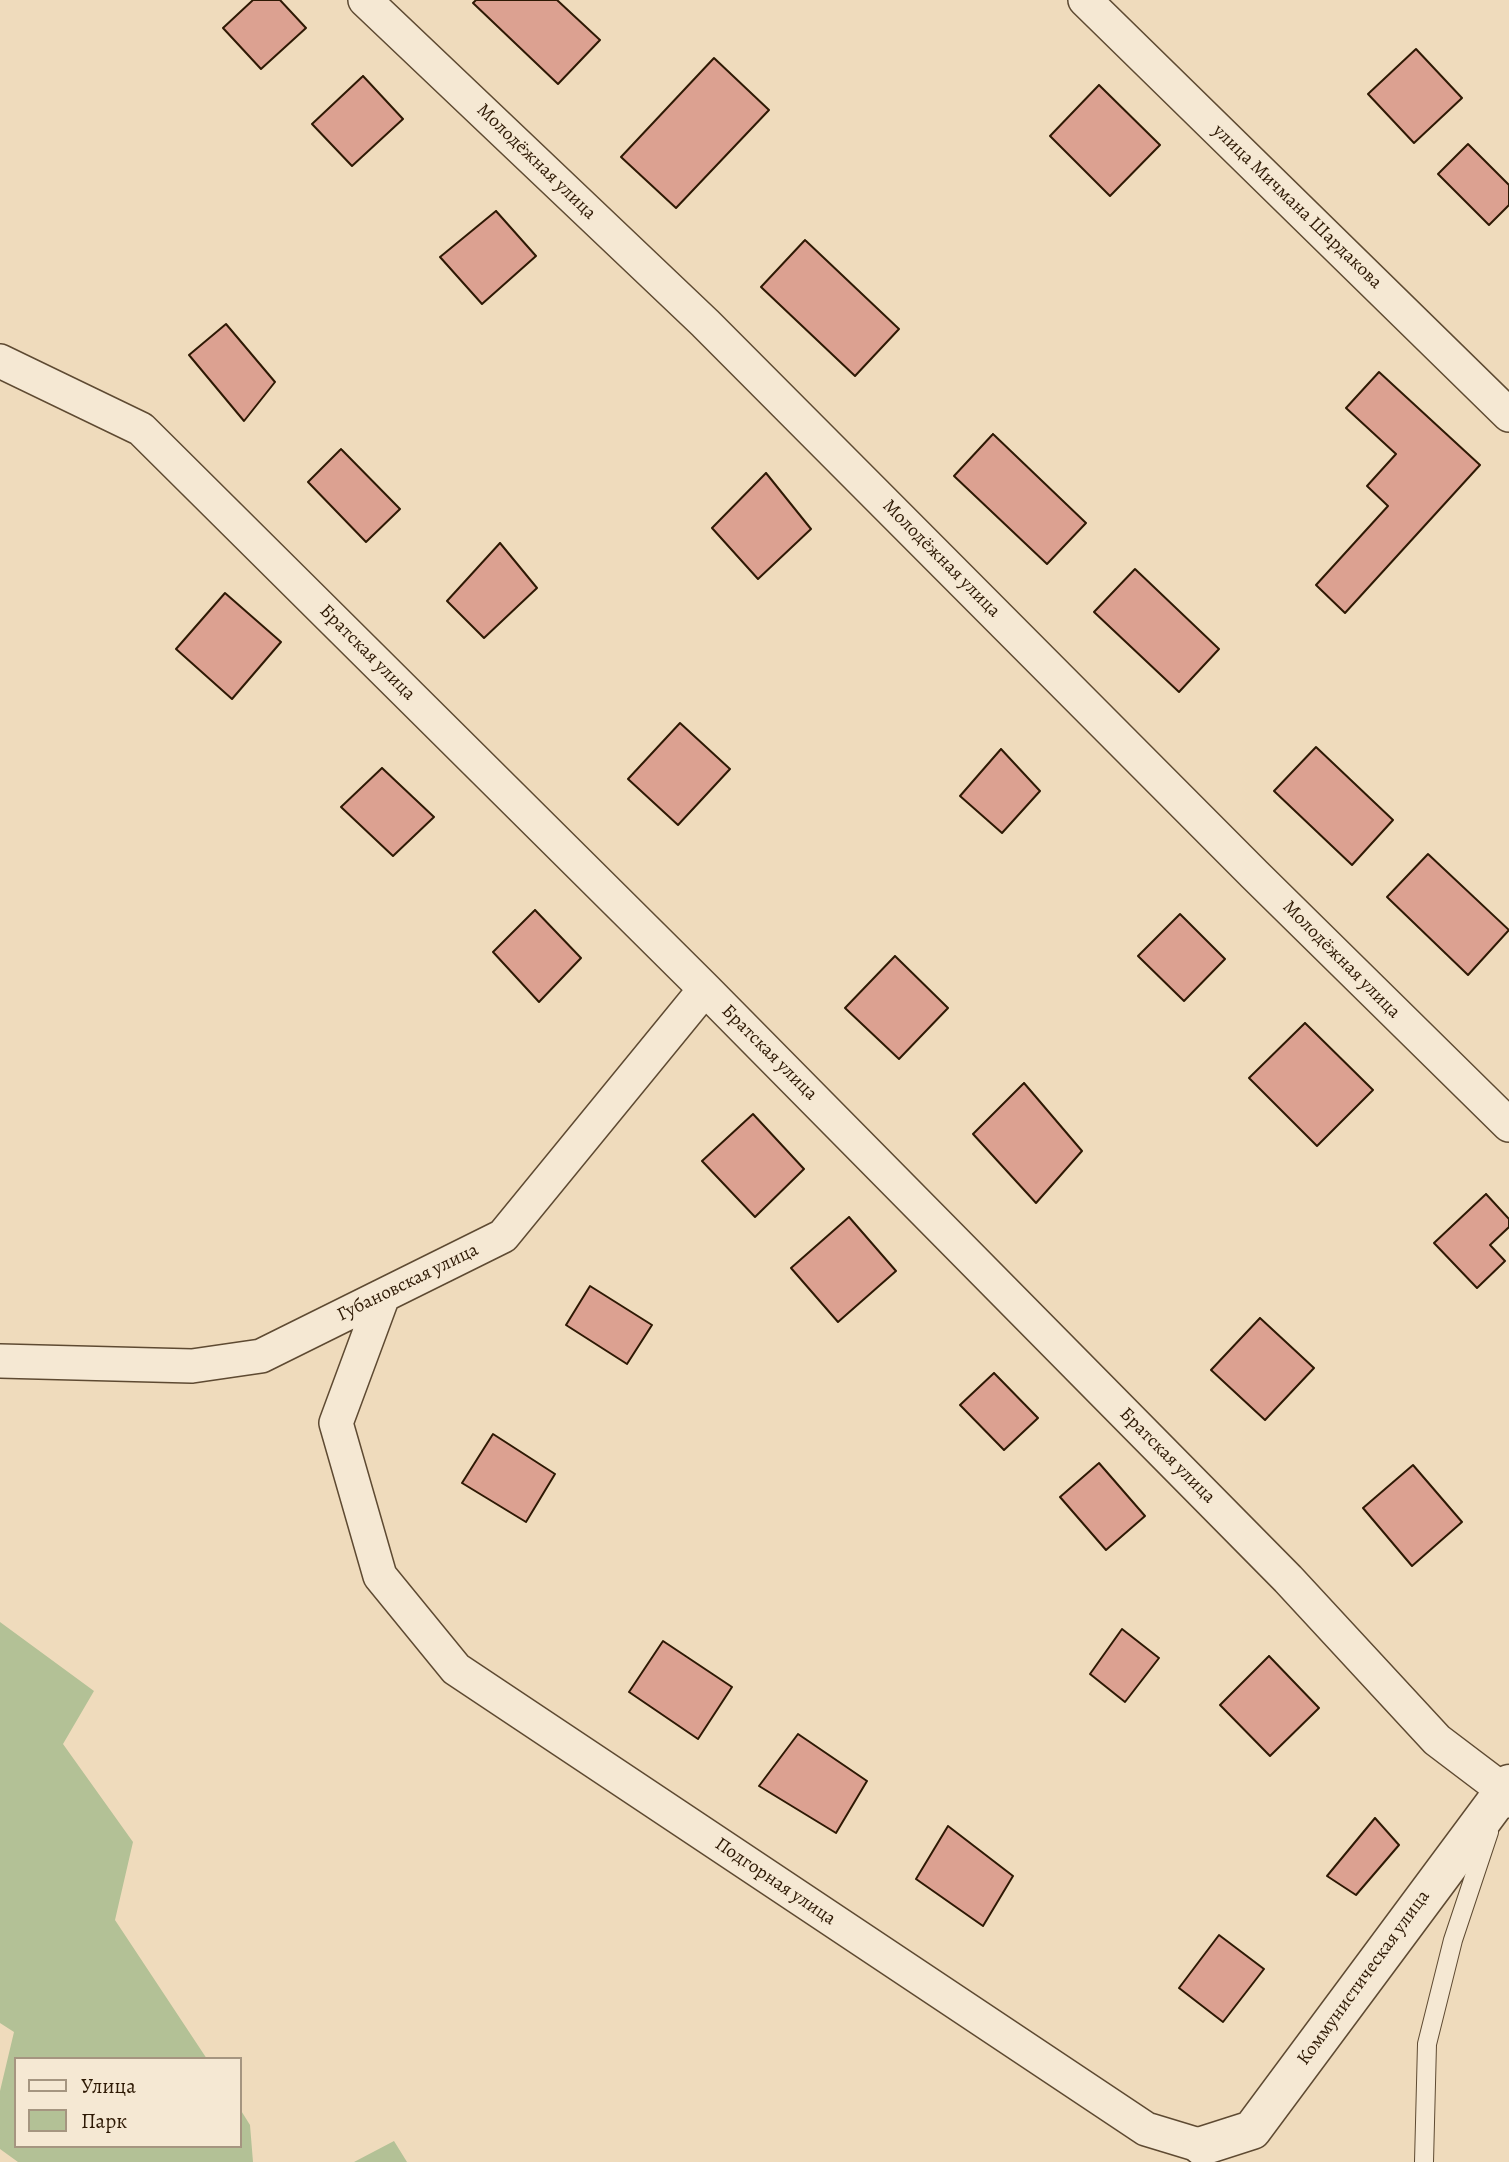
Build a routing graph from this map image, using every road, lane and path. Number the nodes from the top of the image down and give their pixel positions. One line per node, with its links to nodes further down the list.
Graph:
1 (365, 0): 6 (street, Молодёжная улица)
2 (1085, 0): 4 (street, улица Мичмана Шардакова)
3 (0, 361): 5 (street, Братская улица)
4 (1509, 415)
5 (705, 989): 7 (street, Губановская улица); 9 (street, Братская улица)
6 (1509, 1125)
7 (383, 1296): 8 (street, Губановская улица); 10 (street, Подгорная улица)
8 (0, 1361)
9 (1507, 1792): 10 (street, Коммунистическая улица); 11 (lane)
10 (1210, 2151)
11 (1424, 2162)

